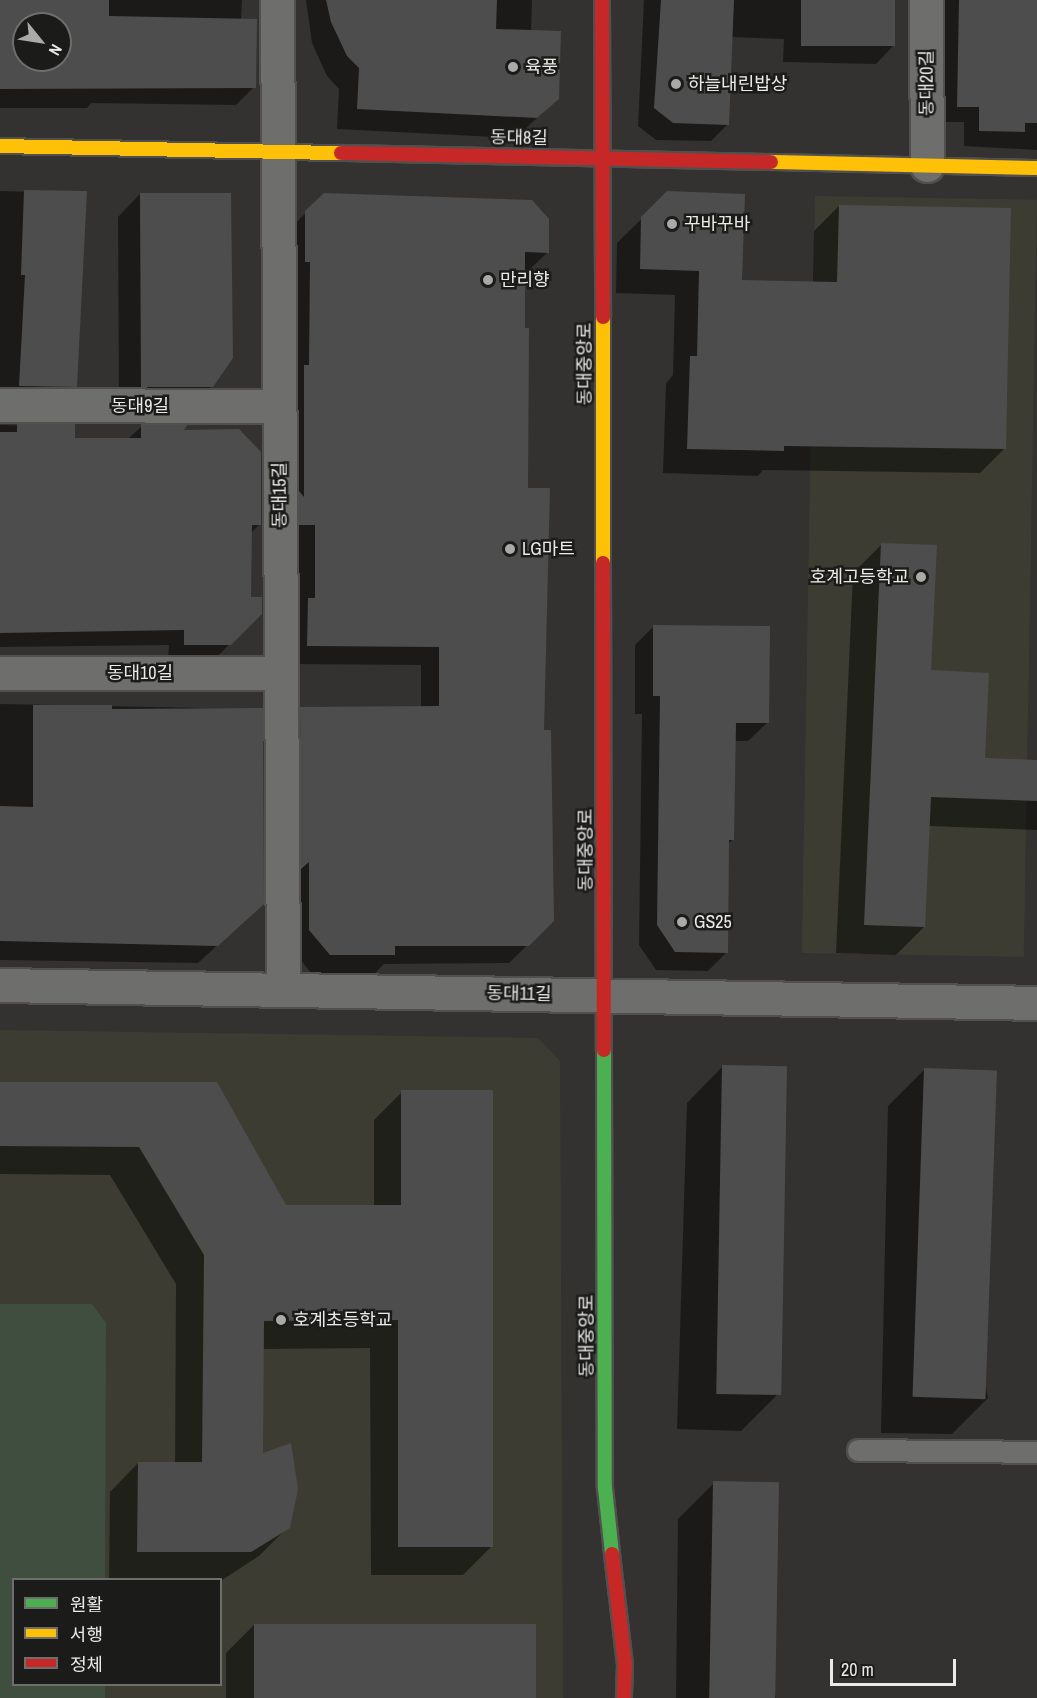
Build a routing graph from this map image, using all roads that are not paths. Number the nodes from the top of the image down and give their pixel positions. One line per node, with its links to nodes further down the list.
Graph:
1 (277, 0): 5 (street, 동대15길)
2 (602, 0): 6 (street, 동대중앙로)
3 (926, 0): 7 (street, 동대20길)
4 (0, 147): 5 (street, 동대8길)
5 (278, 152): 6 (street, 동대8길); 10 (street, 동대15길)
6 (602, 158): 7 (street, 동대8길); 15 (street, 동대중앙로)
7 (927, 165): 8 (street, 동대8길)
8 (1037, 168)
9 (0, 405): 10 (street, 동대9길)
10 (279, 406): 12 (street, 동대15길)
11 (0, 673): 12 (street, 동대10길)
12 (281, 673): 14 (street, 동대15길)
13 (0, 985): 14 (street, 동대11길)
14 (283, 990): 15 (street, 동대11길)
15 (604, 995): 16 (street, 동대11길); 19 (street, 동대중앙로)
16 (1037, 1003)
17 (858, 1450): 18 (lane)
18 (1037, 1452)
19 (624, 1698)

